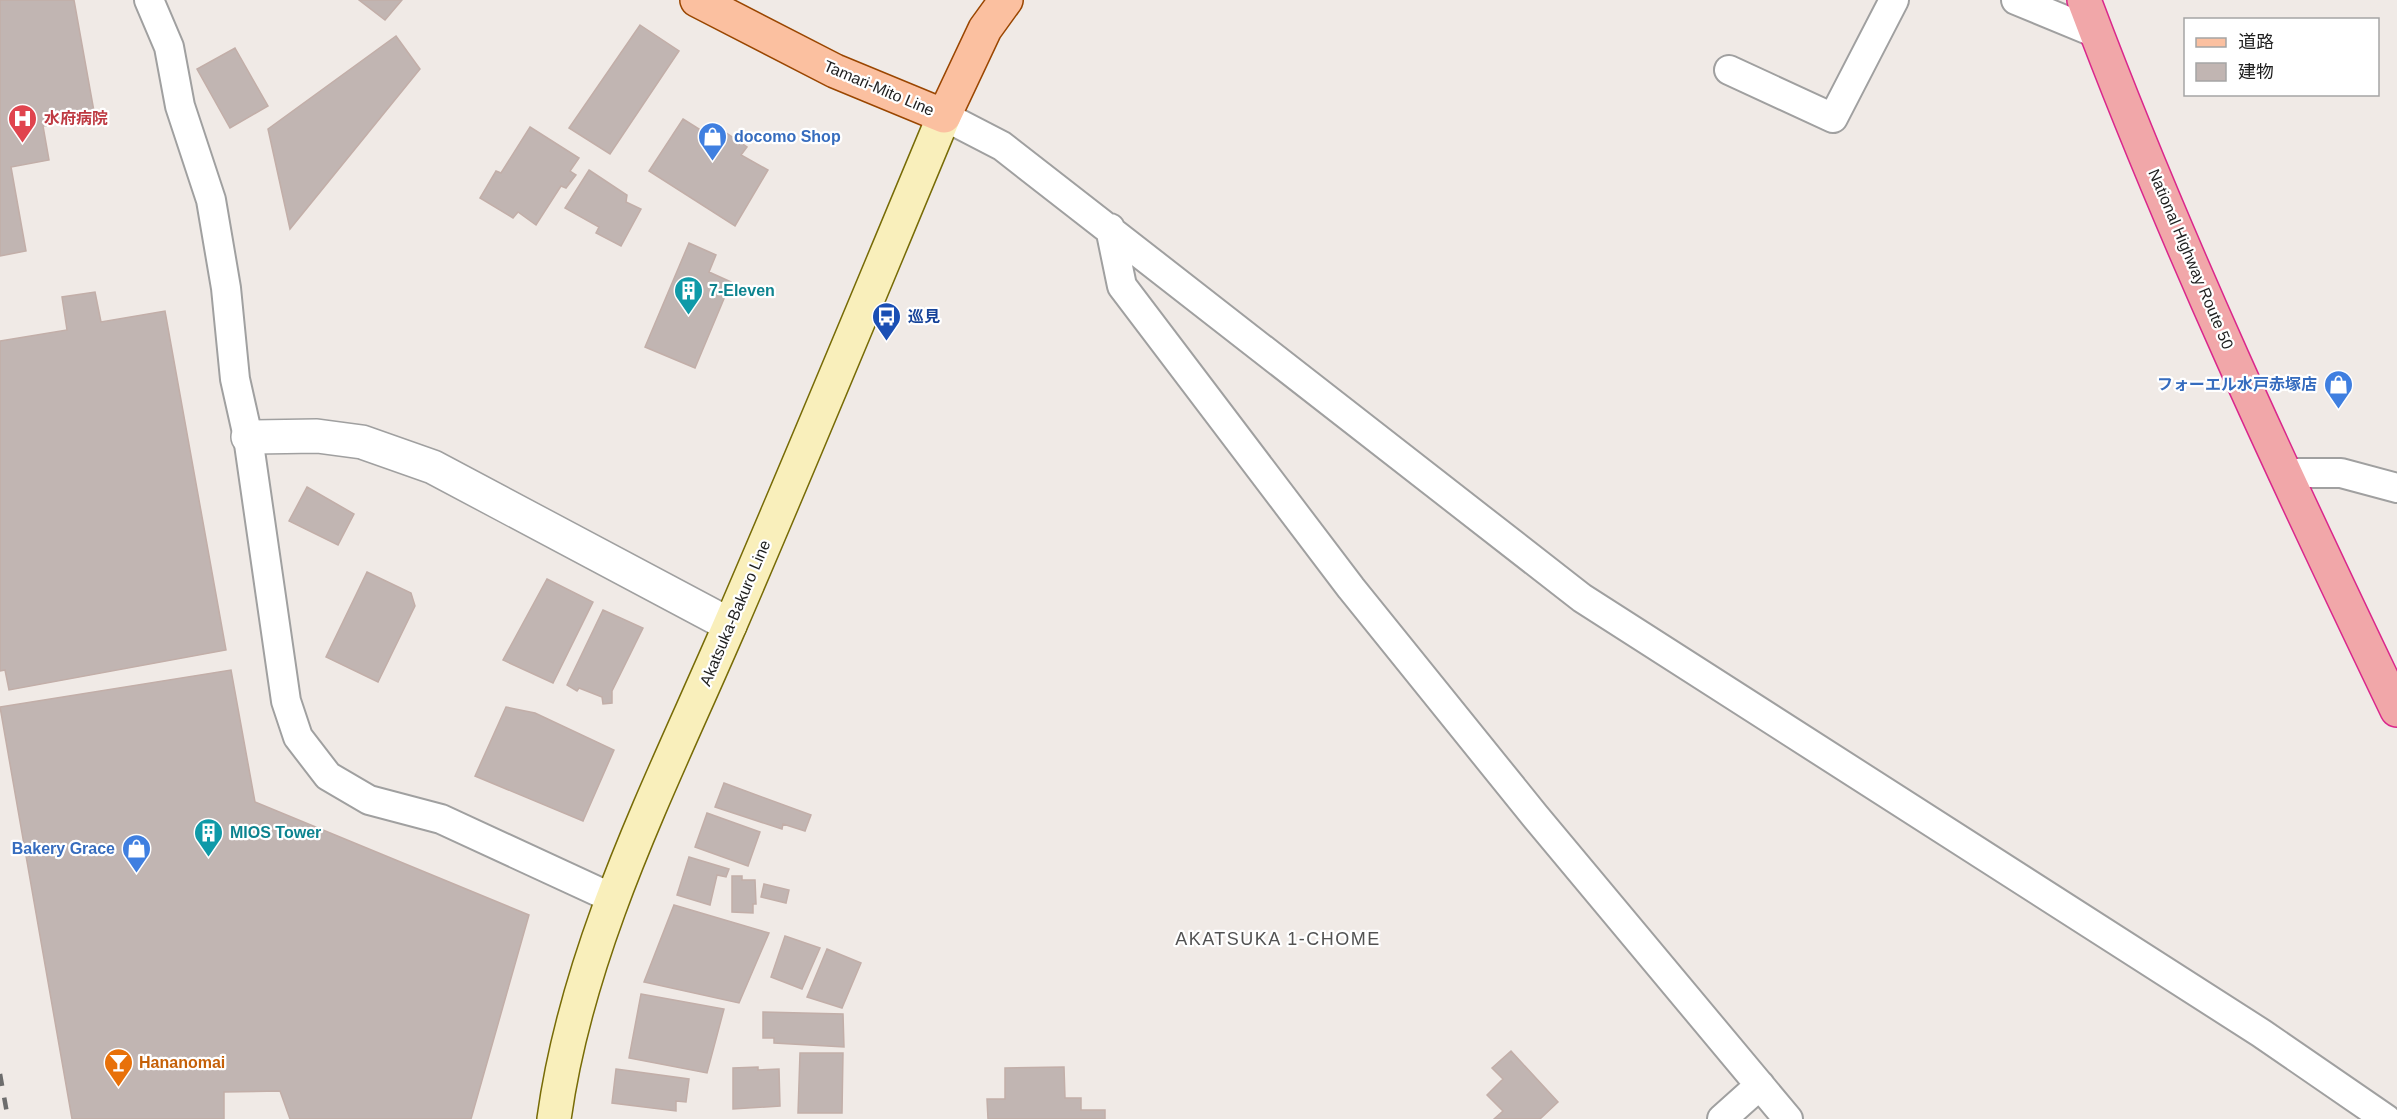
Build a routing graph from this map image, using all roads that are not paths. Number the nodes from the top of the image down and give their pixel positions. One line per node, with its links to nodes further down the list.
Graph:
1 (150, 0): 11 (street)
2 (697, 0): 9 (main road, Tamari-Mito Line)
3 (1006, 0): 9 (main road, Tamari-Mito Line)
4 (1894, 0): 8 (street)
5 (2016, 0): 7 (street)
6 (2084, 0): 7 (highway, National Highway Route 50)
7 (2096, 33): 12 (highway, National Highway Route 50)
8 (1729, 70)
9 (944, 116): 10 (street); 14 (main road, Akatsuka-Bakuro Line)
10 (1110, 228): 17 (street); 21 (street)
11 (248, 436): 14 (street); 16 (street)
12 (2283, 473): 13 (street); 15 (highway, National Highway Route 50)
13 (2397, 488)
14 (730, 625): 16 (main road, Akatsuka-Bakuro Line)
15 (2397, 710)
16 (612, 898): 18 (main road, Akatsuka-Bakuro Line)
17 (1760, 1085): 19 (street); 20 (street)
18 (555, 1119)
19 (1722, 1119)
20 (1788, 1119)
21 (2386, 1119)

